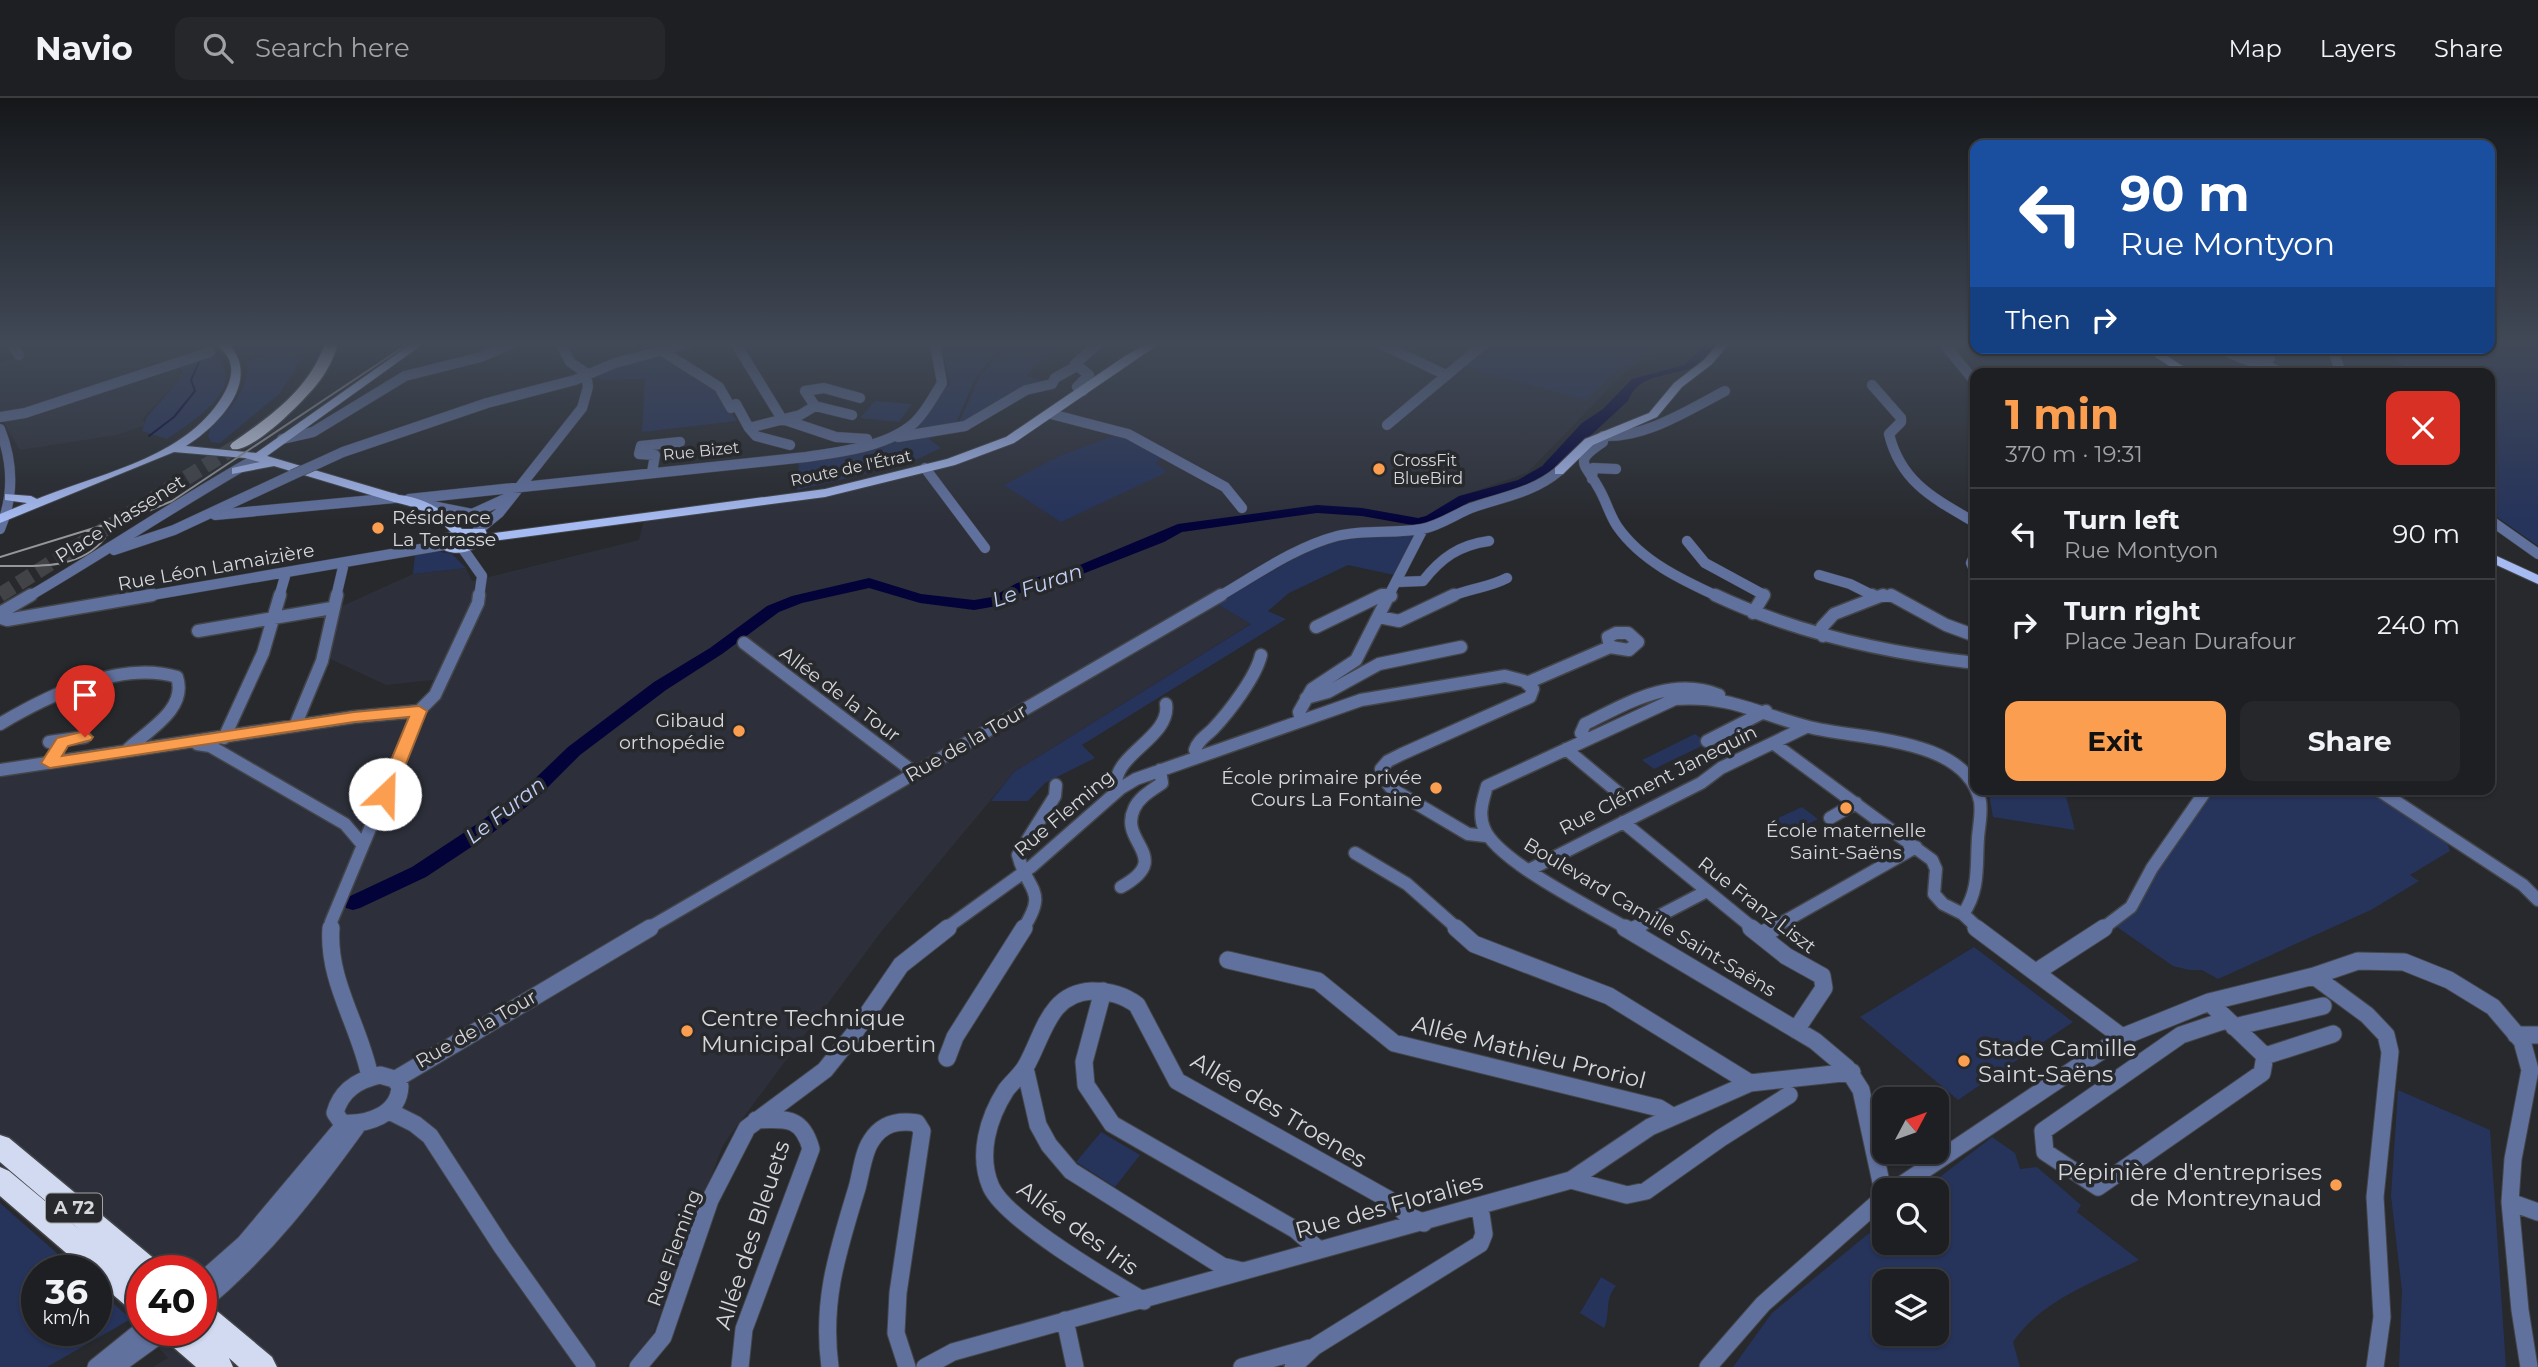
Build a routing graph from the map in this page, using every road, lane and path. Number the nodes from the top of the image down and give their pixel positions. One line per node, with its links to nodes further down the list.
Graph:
1 (57, 403): 21 (street)
2 (218, 403): 32 (main road)
3 (226, 403): 25 (main road)
4 (277, 403): 36 (highway)
5 (291, 403): 36 (highway)
6 (329, 403): 36 (main road)
7 (360, 403): 36 (street)
8 (486, 403): 41 (street)
9 (583, 403): 46 (street)
10 (732, 403): 28 (street)
11 (772, 403): 24 (street)
12 (813, 403): 20 (street)
13 (928, 403): 30 (street)
14 (1004, 403): 30 (street, Rue Bizet)
15 (1066, 403): 22 (main road, Route de l'Étrat)
16 (1413, 403): 27 (street)
17 (1663, 403): 29 (main road)
18 (1700, 403): 29 (street)
19 (1887, 403): 54 (street)
20 (815, 406): 23 (street); 24 (street)
21 (25, 414): 26 (street); 26 (street)
22 (1051, 414): 38 (main road, Route de l'Étrat); 51 (street)
23 (852, 415)
24 (782, 419): 28 (street); 30 (street)
25 (213, 421): 32 (main road); 34 (main road)
26 (0, 425): 37 (street)
27 (1387, 425)
28 (749, 428): 33 (street)
29 (1603, 436): 42 (main road); 45 (street)
30 (886, 438): 43 (street, Rue Bizet)
31 (680, 442): 43 (street)
32 (171, 445): 34 (main road); 35 (main road); 44 (main road); 49 (main road)
33 (790, 445)
34 (208, 446): 36 (main road)
35 (193, 450): 36 (main road); 44 (main road)
36 (258, 450): 40 (main road); 41 (main road)
37 (4, 468): 47 (street)
38 (925, 468): 58 (main road, Route de l'Étrat); 63 (street)
39 (1616, 470): 45 (street)
40 (236, 471): 65 (street, Place Massenet)
41 (316, 471): 48 (main road); 53 (street, bridge)
42 (1559, 471): 57 (street, Rue de la Tour)
43 (652, 472): 46 (street, Rue Bizet)
44 (114, 473): 52 (main road)
45 (1592, 479): 77 (street)
46 (519, 488): 48 (street); 50 (street); 58 (street)
47 (9, 497): 49 (main road); 52 (street)
48 (400, 499): 50 (main road); 53 (street); 59 (main road)
49 (31, 500): 52 (main road)
50 (428, 505): 59 (main road)
51 (1242, 508)
52 (3, 516): 56 (street)
53 (205, 516): 65 (street)
54 (1970, 519)
55 (2495, 524): 64 (street)
56 (0, 529)
57 (1423, 529): 72 (street); 111 (street, Rue de la Tour)
58 (479, 535): 59 (main road, Route de l'Étrat); 62 (main road)
59 (452, 538): 62 (main road); 67 (street, Rue Léon Lamaizière)
60 (1489, 541): 72 (street)
61 (1687, 541): 77 (street)
62 (463, 548): 93 (street)
63 (985, 548)
64 (2538, 554)
65 (98, 556): 76 (street, Place Massenet)
66 (2495, 559): 71 (main road)
67 (345, 563): 68 (street, Rue Léon Lamaizière); 75 (street)
68 (286, 573): 76 (street, Rue Léon Lamaizière); 79 (street)
69 (1819, 575): 74 (street)
70 (1507, 578): 78 (street)
71 (2538, 580)
72 (1398, 582): 73 (street)
73 (1391, 596): 78 (street); 80 (street)
74 (1876, 597): 82 (street); 83 (street)
75 (332, 608): 79 (street); 96 (street)
76 (1, 612)
77 (1753, 613): 83 (street)
78 (1379, 617): 90 (street)
79 (273, 618): 81 (street); 100 (street)
80 (1316, 627)
81 (198, 631)
82 (1970, 634)
83 (1823, 636): 88 (street)
84 (744, 643): 111 (street, Allée de la Tour)
85 (1461, 647): 90 (street)
86 (1610, 648): 89 (street)
87 (1261, 655): 107 (street)
88 (1970, 662)
89 (1529, 682): 94 (street, Rue Fleming); 124 (street)
90 (1306, 698): 94 (street)
91 (1166, 704): 114 (street)
92 (1766, 710): 97 (street); 101 (street); 104 (street)
93 (419, 711): 96 (street); 120 (street)
94 (1301, 719): 107 (street, Rue Fleming)
95 (0, 724): 105 (street)
96 (295, 726): 98 (street)
97 (1806, 727): 103 (street, Rue Clément Janequin); 112 (street)
98 (242, 734): 100 (street); 106 (street)
99 (85, 737): 108 (street)
100 (223, 738): 102 (street)
101 (1707, 741)
102 (180, 743): 105 (street); 106 (street)
103 (1773, 743): 119 (street); 122 (street, Rue Clément Janequin)
104 (1566, 749): 118 (street); 124 (street)
105 (126, 751): 108 (street)
106 (220, 752): 123 (street)
107 (1198, 756): 110 (street, Rue Fleming)
108 (50, 763): 109 (street)
109 (0, 770)
110 (1160, 770): 114 (street, Rue Fleming); 130 (street)
111 (915, 773): 153 (street, Rue de la Tour)
112 (1970, 782)
113 (1056, 785): 129 (street)
114 (1122, 788): 129 (street, Rue Fleming)
115 (1978, 795): 133 (street)
116 (2203, 795): 137 (street)
117 (2386, 795): 132 (street)
118 (1626, 799)
119 (1856, 803): 121 (street); 126 (street)
120 (373, 816): 123 (street); 125 (street)
121 (1830, 818)
122 (1623, 822): 128 (street, Rue Clément Janequin); 131 (street, Rue Franz Liszt)
123 (345, 824): 125 (street)
124 (1486, 836): 128 (street, Boulevard Camille Saint-Saëns)
125 (362, 844): 152 (street)
126 (1916, 847): 133 (street); 135 (street)
127 (1355, 853): 154 (street)
128 (1529, 870): 134 (street, Boulevard Camille Saint-Saëns)
129 (1023, 874): 149 (street); 158 (street, Rue Fleming)
130 (1121, 887)
131 (1707, 891): 134 (street); 135 (street, Rue Franz Liszt)
132 (2538, 900)
133 (1963, 914): 137 (street)
134 (1631, 931): 143 (street, Boulevard Camille Saint-Saëns)
135 (1761, 935): 143 (street, Rue Franz Liszt)
136 (1228, 960): 157 (street, Allée Mathieu Proriol)
137 (2036, 972): 147 (street)
138 (2314, 976): 140 (street); 145 (street); 197 (street)
139 (1103, 991): 150 (street, Allée des Iris); 169 (street, Allée des Troenes); 170 (street)
140 (2208, 1002): 142 (street); 147 (street)
141 (2323, 1006): 142 (street)
142 (2230, 1023): 148 (street); 148 (street)
143 (1796, 1030): 151 (street, Boulevard Camille Saint-Saëns)
144 (2333, 1034): 148 (street)
145 (2516, 1035): 146 (street); 165 (street)
146 (2538, 1035)
147 (2123, 1037): 162 (street)
148 (2265, 1056)
149 (947, 1058)
150 (1025, 1068): 173 (street); 176 (street, Allée des Iris)
151 (1853, 1072): 154 (street, Rue des Floralies); 161 (street, Boulevard Camille Saint-Saëns)
152 (370, 1077): 153 (street); 159 (street)
153 (396, 1079): 156 (street)
154 (1750, 1083): 157 (street, Rue des Floralies)
155 (1789, 1095): 164 (street)
156 (389, 1111): 159 (street); 187 (street)
157 (1672, 1116): 164 (street, Rue des Floralies)
158 (755, 1120): 188 (street, Rue Fleming); 189 (street, Allée des Bleuets)
159 (351, 1125): 172 (street); 175 (street)
160 (0, 1146): 171 (highway, A 72)
161 (1880, 1178)
162 (1912, 1178)
163 (0, 1180): 174 (highway, A 72)
164 (1571, 1180): 166 (street, Rue des Floralies)
165 (2510, 1202): 168 (street); 198 (street)
166 (1480, 1207): 169 (street, Rue des Floralies); 182 (street)
167 (1872, 1207): 196 (street)
168 (2538, 1213)
169 (1424, 1223): 170 (street, Rue des Floralies)
170 (1319, 1250): 173 (street, Rue des Floralies)
171 (129, 1255)
172 (217, 1268)
173 (1244, 1272): 176 (street, Rue des Floralies)
174 (126, 1287)
175 (217, 1296)
176 (1144, 1301): 177 (street, Rue des Floralies)
177 (1065, 1320): 192 (street, Rue des Floralies); 193 (street)
178 (217, 1340): 186 (highway)
179 (126, 1343): 183 (street)
180 (152, 1346): 184 (street)
181 (204, 1346): 185 (highway)
182 (1314, 1347): 194 (street); 195 (street)
183 (96, 1367)
184 (115, 1367)
185 (218, 1367)
186 (262, 1367)
187 (587, 1367)
188 (638, 1367)
189 (740, 1367)
190 (830, 1367): 191 (street)
191 (908, 1367)
192 (925, 1367)
193 (1075, 1367)
194 (1242, 1367)
195 (1293, 1367)
196 (1709, 1367)
197 (2375, 1367)
198 (2529, 1367)

